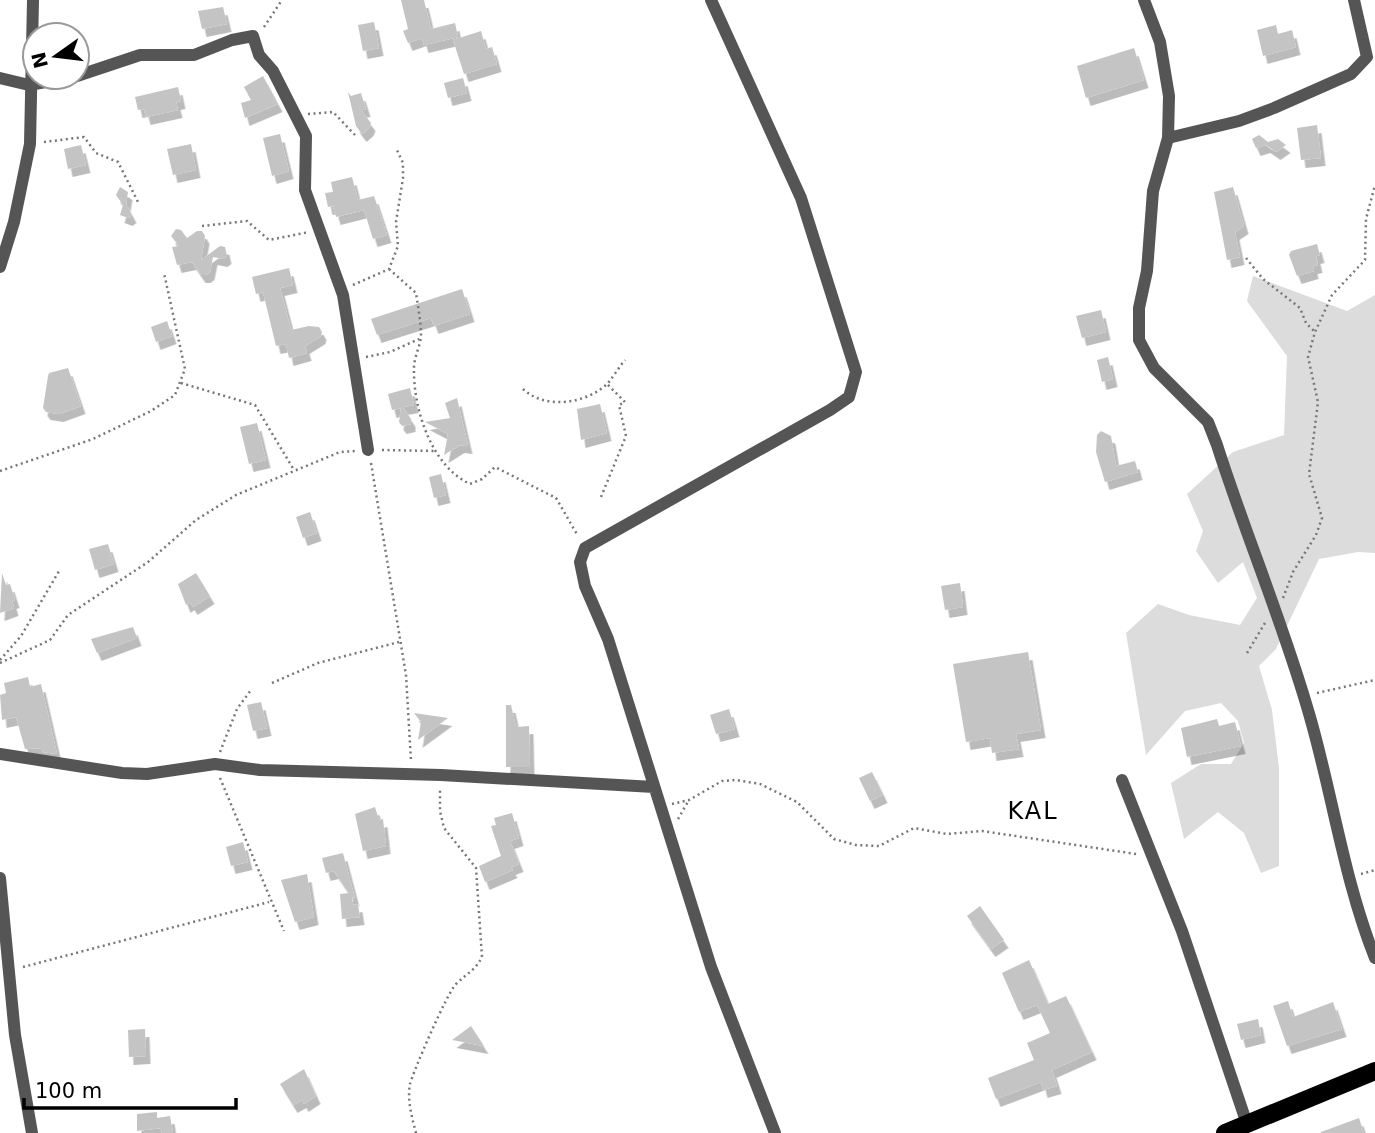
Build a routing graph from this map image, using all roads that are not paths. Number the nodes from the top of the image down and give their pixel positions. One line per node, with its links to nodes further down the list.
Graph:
1 (33, 0): 5 (street)
2 (710, 0): 15 (street)
3 (1144, 0): 10 (street)
4 (1354, 0): 10 (street)
5 (32, 21)
6 (91, 71): 12 (street)
7 (0, 78): 8 (street)
8 (21, 83)
9 (30, 91): 11 (street)
10 (1168, 138): 17 (street)
11 (0, 267)
12 (368, 450)
13 (0, 754): 15 (street)
14 (1122, 780): 19 (street)
15 (654, 787): 21 (street)
16 (0, 878): 20 (street)
17 (1375, 958)
18 (1375, 1070): 19 (main road)
19 (1247, 1124): 22 (main road)
20 (32, 1133)
21 (775, 1133)
22 (1225, 1133)

